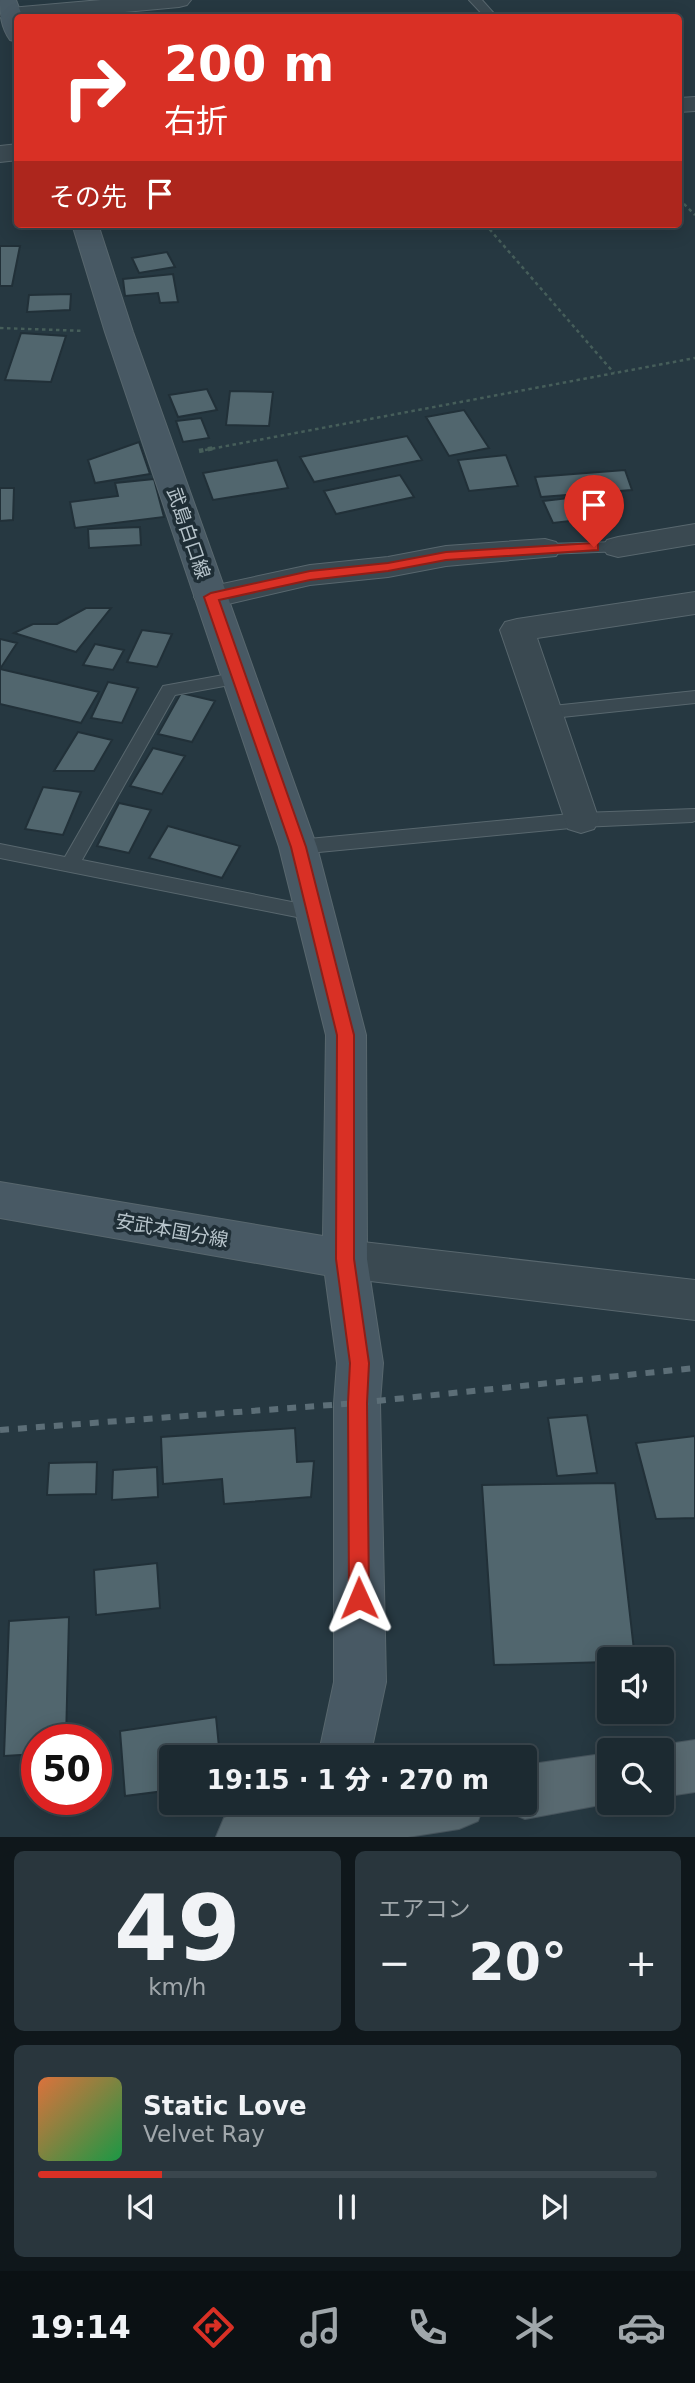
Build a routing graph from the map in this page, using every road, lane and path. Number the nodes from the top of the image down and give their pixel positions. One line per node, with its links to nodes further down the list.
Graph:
1 (179, 0): 3 (street)
2 (475, 0): 4 (lane)
3 (40, 14)
4 (489, 14)
5 (682, 203): 6 (path)
6 (695, 215)
7 (86, 228): 10 (main road, 武島白口線)
8 (488, 228): 12 (path)
9 (0, 328): 10 (path)
10 (119, 332): 13 (main road, 武島白口線)
11 (695, 358): 12 (path)
12 (614, 373): 13 (path)
13 (163, 458): 17 (main road, 武島白口線)
14 (695, 534): 15 (street)
15 (618, 547): 16 (lane)
16 (545, 549): 17 (street)
17 (211, 597): 19 (main road, 武島白口線)
18 (695, 603): 21 (street)
19 (240, 678): 24 (main road, 武島白口線); 26 (lane)
20 (695, 697): 21 (lane)
21 (543, 713): 23 (street)
22 (692, 815): 23 (lane)
23 (581, 820): 24 (lane)
24 (298, 847): 27 (main road, 武島白口線)
25 (0, 851): 26 (lane)
26 (70, 865): 27 (lane)
27 (317, 914): 29 (main road, 武島白口線)
28 (0, 1200): 29 (main road, 安武本国分線)
29 (345, 1259): 30 (street); 31 (main road, 武島白口線)
30 (695, 1300)
31 (347, 1745)
32 (695, 1766): 33 (main road)
33 (674, 1769)
34 (597, 1781): 35 (main road)
35 (537, 1790)
36 (371, 1815): 37 (main road)
37 (331, 1821): 38 (main road)
38 (243, 1837)

